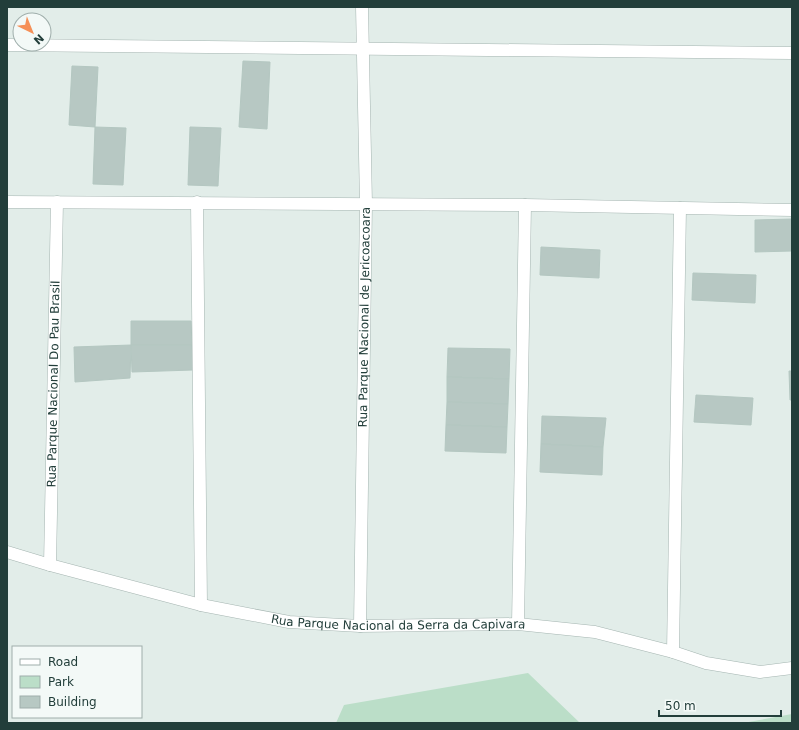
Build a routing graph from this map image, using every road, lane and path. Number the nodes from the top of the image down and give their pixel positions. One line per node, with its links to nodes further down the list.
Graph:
1 (362, 7): 3 (street, Rua Parque Nacional de Jericoacoara)
2 (7, 45): 3 (street)
3 (362, 48): 4 (street); 8 (street, Rua Parque Nacional de Jericoacoara)
4 (792, 53)
5 (7, 202): 6 (street)
6 (57, 202): 7 (street); 13 (street, Rua Parque Nacional Do Pau Brasil)
7 (197, 202): 8 (street); 14 (street)
8 (366, 204): 9 (street); 16 (street, Rua Parque Nacional de Jericoacoara)
9 (525, 205): 10 (street); 15 (street)
10 (680, 208): 11 (street); 17 (street)
11 (792, 210)
12 (7, 552): 13 (street, Rua Parque Nacional da Serra da Capivara)
13 (50, 565): 14 (street, Rua Parque Nacional da Serra da Capivara)
14 (201, 605): 16 (street, Rua Parque Nacional da Serra da Capivara)
15 (518, 624): 16 (street, Rua Parque Nacional da Serra da Capivara); 17 (street, Rua Parque Nacional da Serra da Capivara)
16 (360, 626)
17 (673, 652): 18 (street, Rua Parque Nacional da Serra da Capivara)
18 (792, 668)

